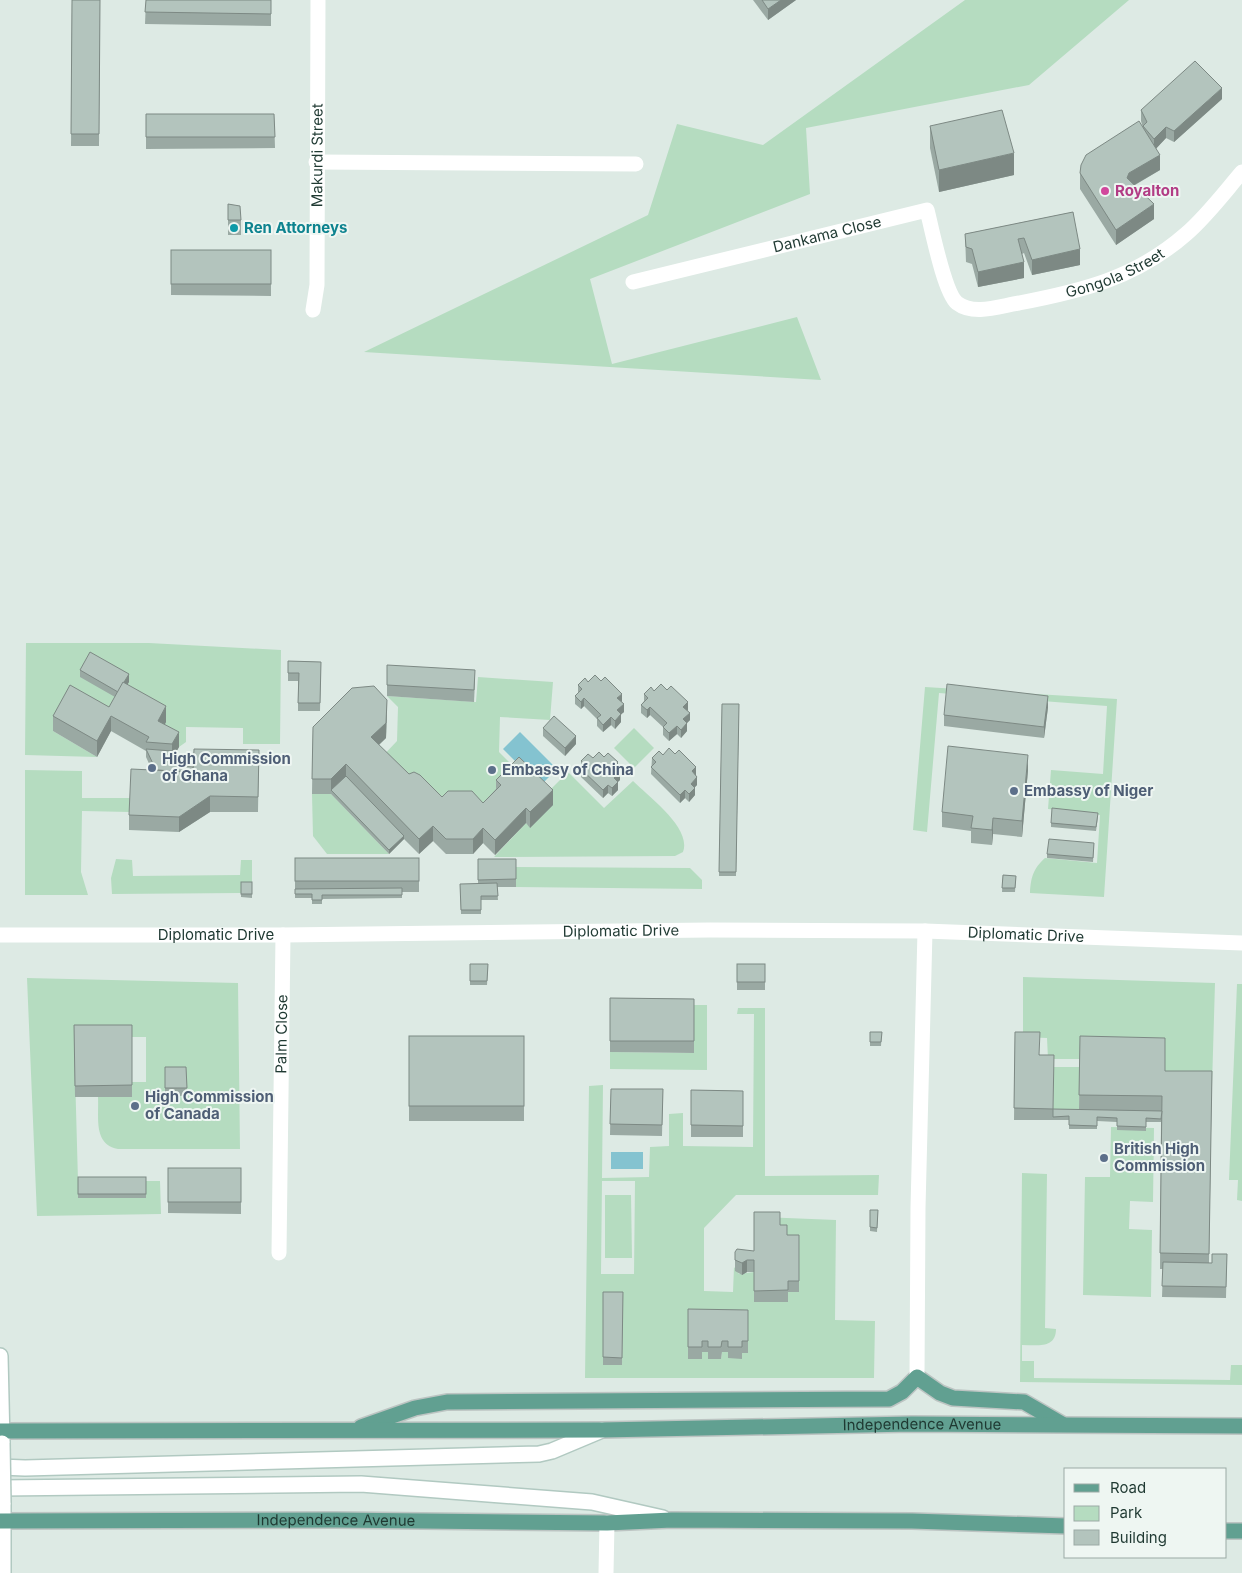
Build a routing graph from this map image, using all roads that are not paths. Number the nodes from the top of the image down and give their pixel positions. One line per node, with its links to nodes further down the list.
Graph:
1 (318, 0): 2 (street, Makurdi Street)
2 (316, 162): 3 (street); 7 (street, Makurdi Street)
3 (636, 164)
4 (1240, 178): 6 (street, Gongola Street)
5 (633, 282): 6 (street, Dankama Close)
6 (957, 302)
7 (312, 310)
8 (925, 931): 10 (street, Diplomatic Drive); 11 (street, Diplomatic Drive); 14 (street)
9 (0, 935): 10 (street, Diplomatic Drive)
10 (283, 935): 12 (street, Palm Close)
11 (1242, 943)
12 (279, 1253)
13 (0, 1356): 19 (street)
14 (917, 1377): 15 (main road); 18 (main road)
15 (1064, 1425): 16 (main road, Independence Avenue); 17 (main road, Independence Avenue)
16 (1242, 1426)
17 (602, 1430): 18 (main road, Independence Avenue); 20 (street, Independence Avenue)
18 (350, 1431): 19 (main road, Independence Avenue)
19 (2, 1435): 23 (street, bridge)
20 (0, 1467)
21 (0, 1488): 22 (street, Independence Avenue)
22 (672, 1520): 24 (main road, Independence Avenue); 25 (main road, Independence Avenue)
23 (1, 1521): 24 (main road, Independence Avenue); 28 (street)
24 (607, 1523): 29 (street)
25 (1064, 1526)
26 (1227, 1531): 27 (main road)
27 (1242, 1531)
28 (3, 1573)
29 (606, 1573)

